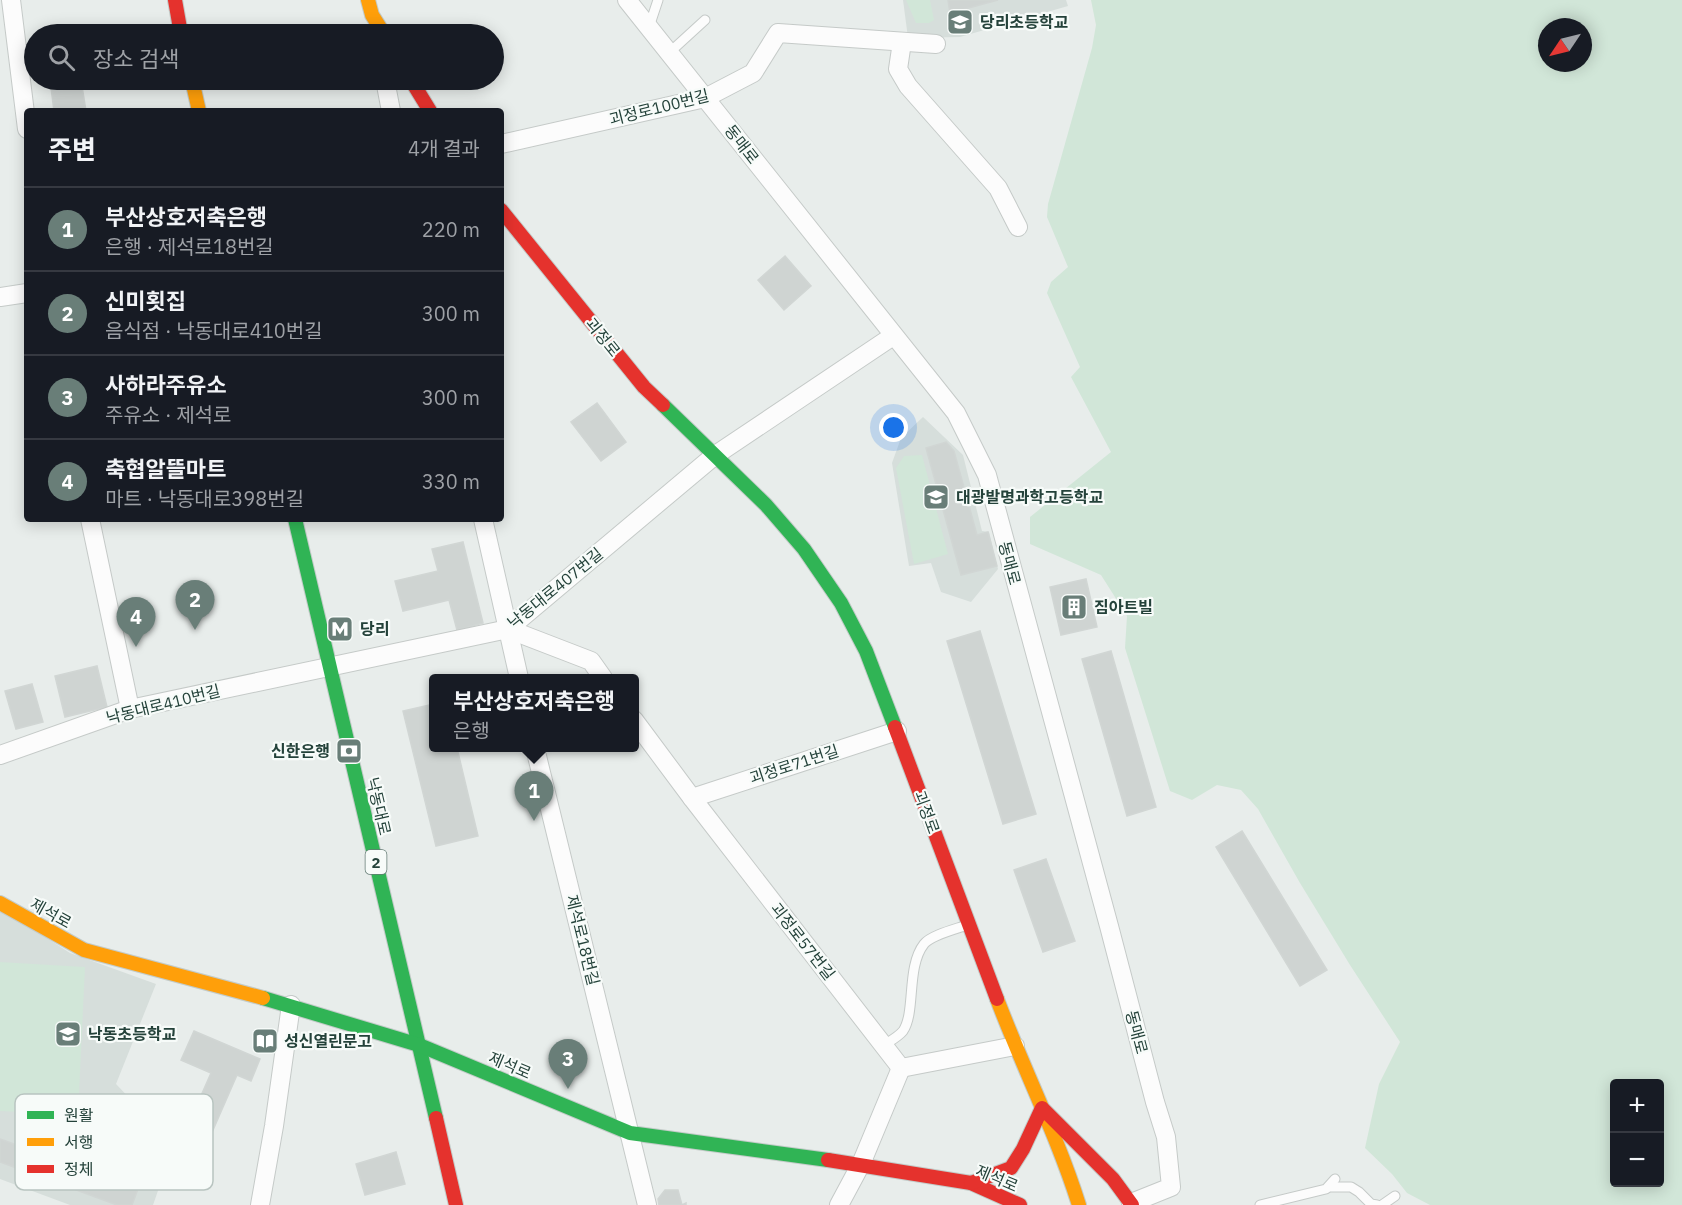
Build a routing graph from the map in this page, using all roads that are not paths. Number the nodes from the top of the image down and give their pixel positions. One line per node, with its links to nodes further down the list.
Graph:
1 (11, 0): 18 (street)
2 (175, 0): 7 (main road)
3 (627, 0): 10 (street, 동매로)
4 (658, 0): 10 (lane)
5 (370, 7): 8 (street); 9 (main road)
6 (705, 21): 13 (lane)
7 (179, 24)
8 (374, 24)
9 (379, 24)
10 (649, 27): 13 (street, 동매로)
11 (902, 42): 12 (street, 괴정로100번길); 17 (street, 괴정로100번길); 24 (street)
12 (936, 45)
13 (670, 52): 17 (street, 동매로)
14 (194, 90): 19 (main road)
15 (387, 90): 20 (street)
16 (417, 90): 21 (main road)
17 (705, 98): 22 (street, 괴정로100번길); 27 (street, 동매로)
18 (24, 108)
19 (198, 108)
20 (390, 108)
21 (428, 108)
22 (504, 143)
23 (504, 214): 28 (main road, 괴정로)
24 (1018, 227)
25 (24, 293): 26 (street)
26 (0, 297)
27 (892, 336): 28 (street); 54 (street, 동매로)
28 (714, 456): 32 (street, 낙동대로407번길); 38 (main road, 괴정로)
29 (91, 522): 36 (street)
30 (296, 522): 33 (main road, 낙동대로 / 2)
31 (484, 522): 32 (street)
32 (508, 629): 33 (street, 낙동대로407번길); 34 (street); 35 (street)
33 (330, 666): 36 (street, 낙동대로410번길); 45 (main road, 낙동대로 / 2)
34 (518, 674)
35 (600, 674)
36 (130, 709): 40 (street, 낙동대로410번길)
37 (639, 727): 41 (street, 괴정로57번길)
38 (897, 731): 41 (street, 괴정로71번길); 43 (main road, 괴정로)
39 (537, 752): 50 (street, 제석로18번길)
40 (0, 755)
41 (692, 798): 46 (street, 괴정로57번길)
42 (0, 903): 44 (main road, 제석로)
43 (969, 924): 46 (lane); 47 (main road, 괴정로)
44 (291, 1005): 45 (main road, 제석로); 56 (street)
45 (418, 1045): 50 (main road, 제석로); 57 (main road, 낙동대로 / 2)
46 (884, 1045): 48 (street, 괴정로57번길)
47 (1015, 1046): 48 (street); 49 (main road, 괴정로)
48 (901, 1068): 51 (street)
49 (1042, 1108): 52 (main road); 54 (main road, 동매로); 61 (main road, 괴정로)
50 (630, 1133): 51 (main road, 제석로); 58 (street, 제석로18번길)
51 (861, 1164): 52 (main road, 제석로); 59 (street)
52 (971, 1183): 60 (main road, 제석로)
53 (1395, 1196): 63 (lane)
54 (1132, 1204)
55 (1266, 1204): 62 (lane)
56 (260, 1205)
57 (456, 1205)
58 (647, 1205)
59 (839, 1205)
60 (1020, 1205)
61 (1079, 1205)
62 (1377, 1205)
63 (1382, 1205)

